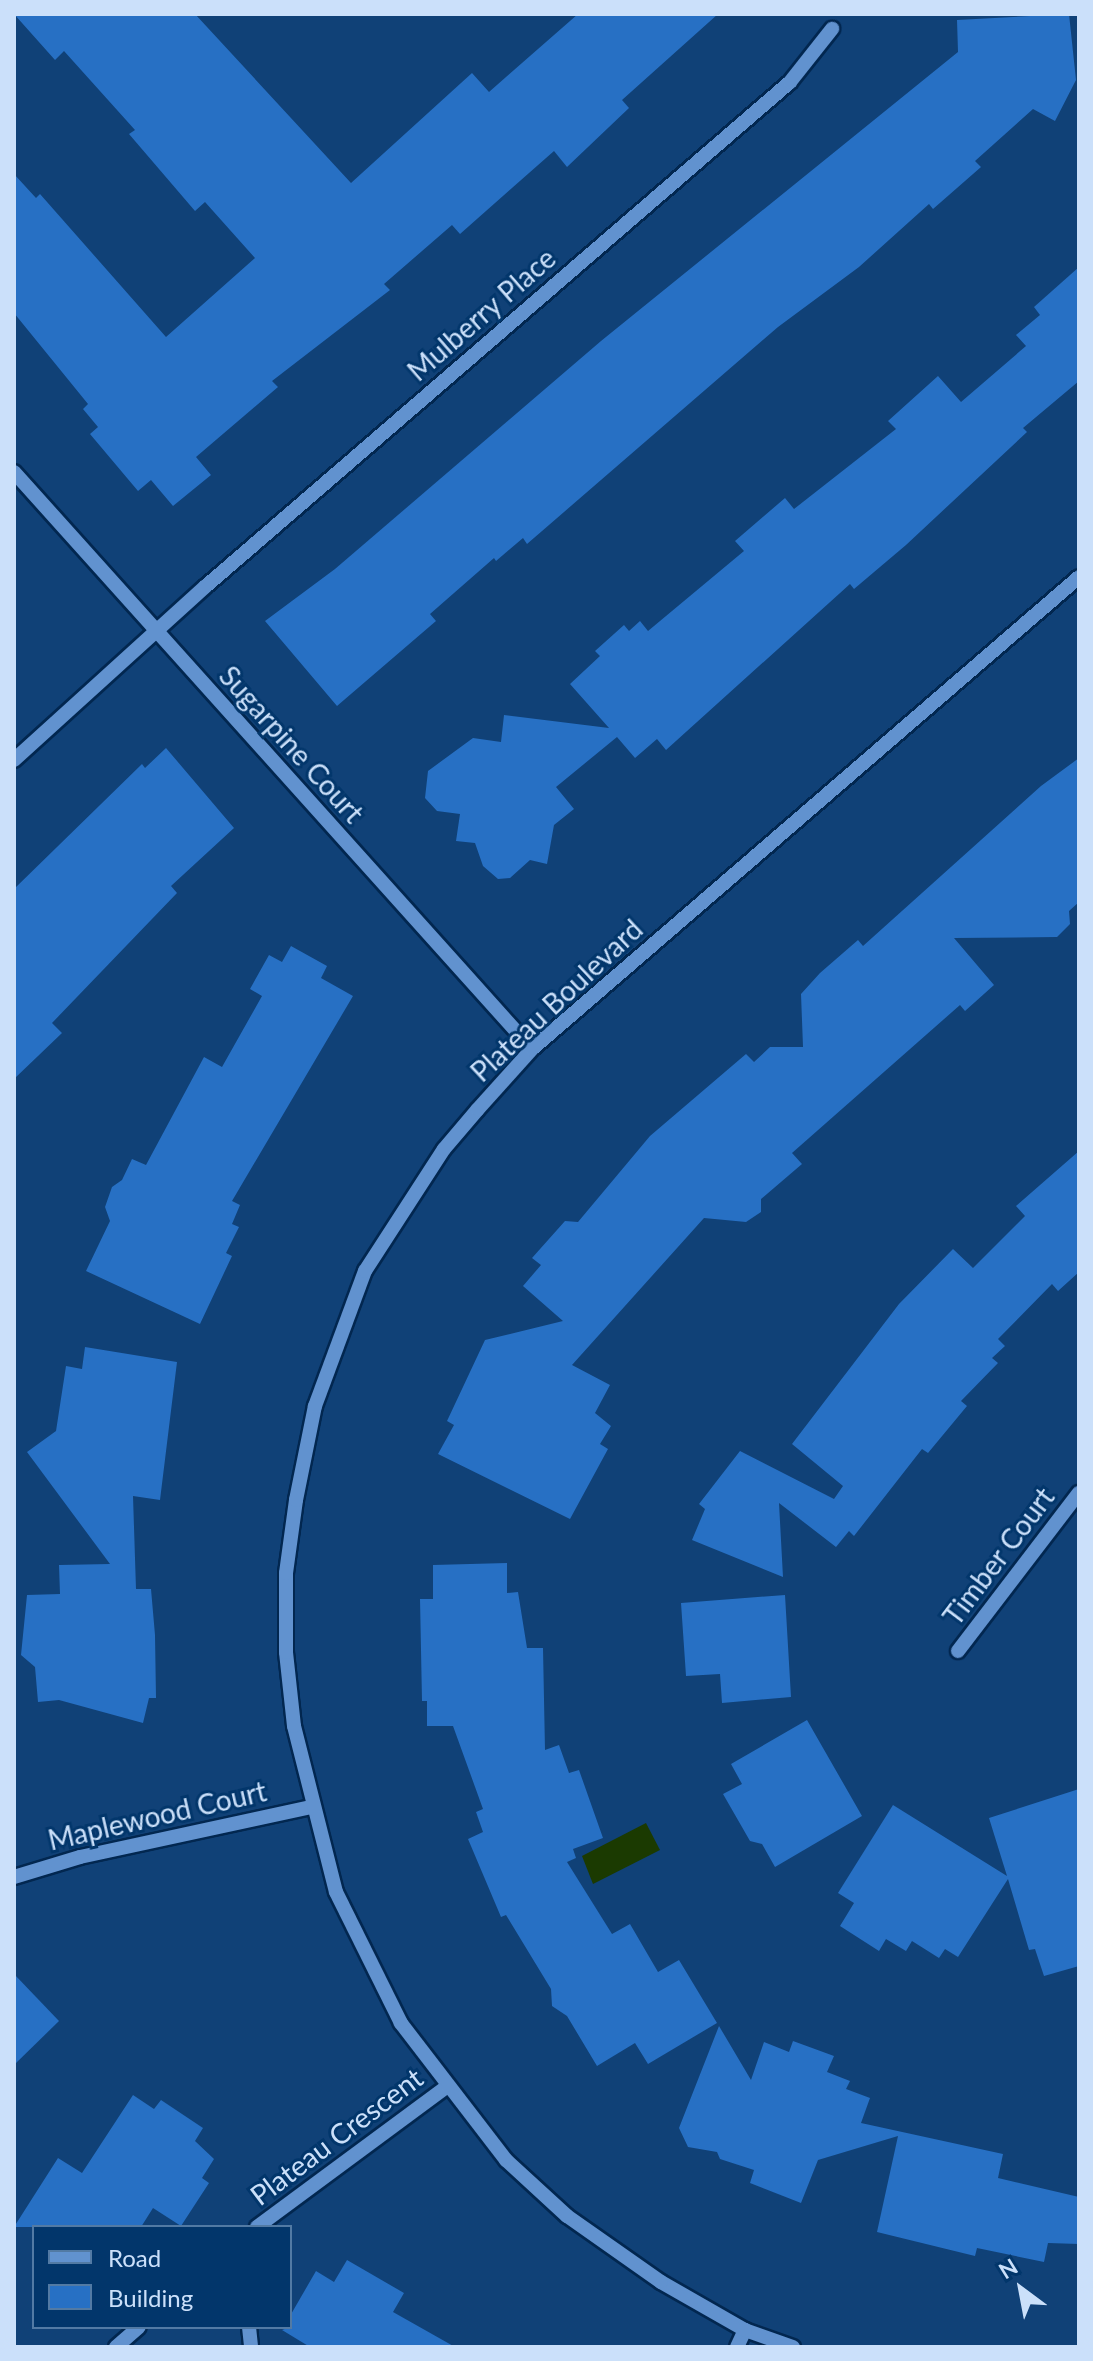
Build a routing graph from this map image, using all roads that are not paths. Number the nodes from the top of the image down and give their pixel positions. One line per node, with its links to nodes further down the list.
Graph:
1 (832, 29): 4 (street, Mulberry Place)
2 (14, 472): 4 (street, Sugarpine Court)
3 (1079, 577): 6 (street, Plateau Boulevard)
4 (155, 631): 5 (street, Mulberry Place); 6 (street, Sugarpine Court)
5 (14, 760)
6 (532, 1049): 9 (street, Plateau Boulevard)
7 (1079, 1493): 8 (street, Timber Court)
8 (958, 1651)
9 (312, 1807): 10 (street, Maplewood Court); 11 (street, Plateau Boulevard)
10 (14, 1877)
11 (446, 2087): 12 (street, Plateau Crescent); 14 (street, Plateau Boulevard)
12 (260, 2225)
13 (137, 2329): 15 (street)
14 (745, 2330): 16 (street); 17 (street, Plateau Boulevard)
15 (116, 2347)
16 (737, 2347)
17 (793, 2347)

